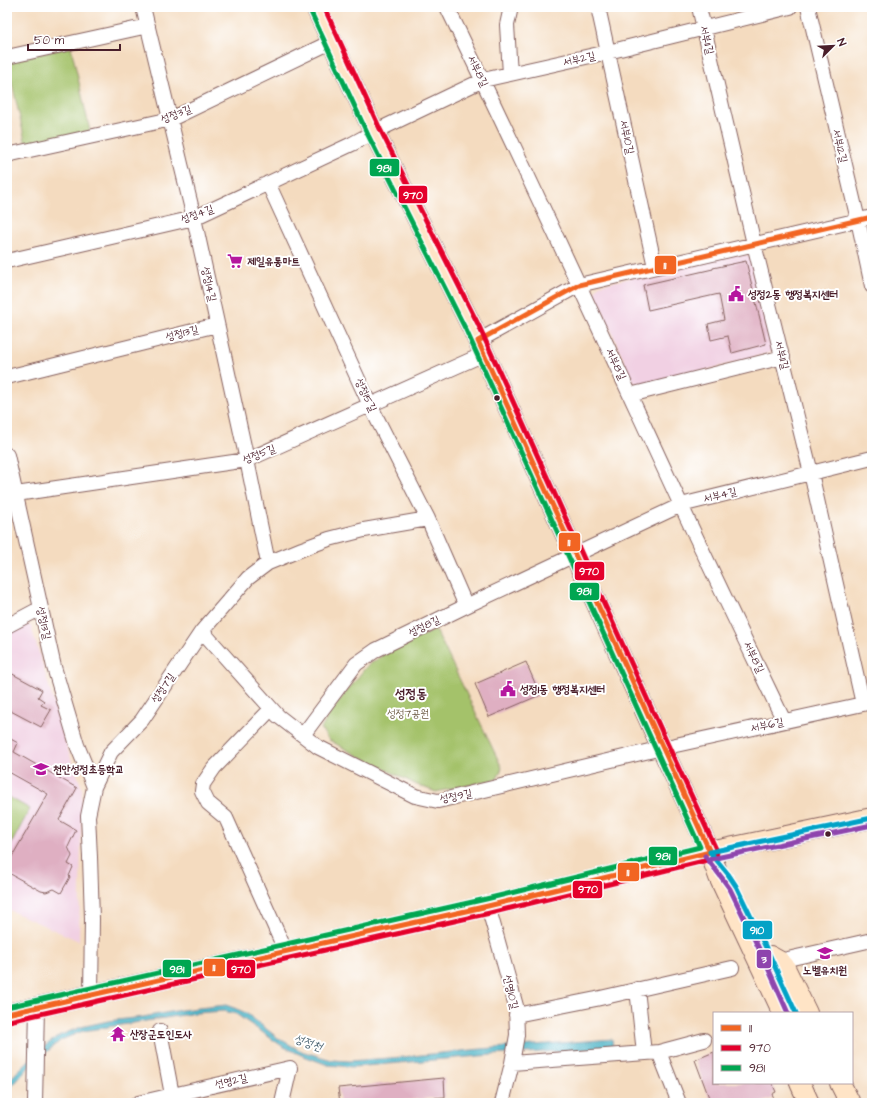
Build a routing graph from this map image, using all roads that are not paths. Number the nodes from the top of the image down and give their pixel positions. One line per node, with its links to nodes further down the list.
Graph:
1 (143, 7): 9 (street, 성정14길)
2 (316, 7): 11 (main road)
3 (447, 7): 15 (street, 서부8길)
4 (511, 7): 14 (street)
5 (598, 7): 12 (street, 서부10길)
6 (699, 7): 10 (street, 서부11길)
7 (790, 7): 10 (street, 서부2길)
8 (808, 7): 22 (street, 서부12길)
9 (148, 26): 13 (street); 16 (street, 성정14길)
10 (704, 28): 12 (street, 서부2길); 23 (street, 서부11길)
11 (333, 41): 16 (street, 성정3길); 17 (main road)
12 (608, 52): 14 (street, 서부2길); 25 (street, 서부10길)
13 (7, 57)
14 (510, 74): 15 (street, 서부2길)
15 (483, 80): 17 (street, 서부2길); 26 (street, 서부8길)
16 (171, 119): 18 (street, 성정3길); 21 (street, 성정14길)
17 (374, 132): 19 (street, 성정4길); 29 (main road)
18 (7, 155)
19 (268, 183): 21 (street, 성정4길); 33 (street, 성정15길)
20 (872, 217): 22 (street, 성정5길)
21 (194, 218): 24 (street, 성정4길); 28 (street, 성정14길)
22 (858, 220): 23 (street, 성정5길); 27 (street, 서부12길)
23 (754, 244): 25 (street, 성정5길); 30 (street, 서부11길)
24 (7, 261)
25 (655, 267): 26 (street, 성정5길)
26 (580, 285): 29 (street, 성정5길); 32 (street, 서부8길)
27 (872, 286)
28 (217, 324): 31 (street, 성정13길); 36 (street, 성정14길)
29 (481, 348): 33 (street, 성정5길); 41 (main road)
30 (783, 356): 32 (street); 37 (street, 서부11길)
31 (7, 377)
32 (630, 395): 39 (street, 서부8길)
33 (370, 405): 36 (street, 성정5길); 40 (street, 성정15길)
34 (7, 455): 38 (street, 성정13길)
35 (872, 458): 37 (street, 서부4길)
36 (247, 460): 38 (street, 성정5길); 42 (street, 성정14길)
37 (811, 473): 39 (street, 서부4길); 47 (street, 서부11길)
38 (16, 494): 44 (street, 성정13길)
39 (681, 505): 41 (street, 서부4길); 49 (street, 서부8길)
40 (428, 519): 42 (street, 성정7길); 43 (street, 성정15길)
41 (575, 555): 43 (street, 성정8길); 51 (main road)
42 (268, 563): 46 (street, 성정7길)
43 (466, 606): 50 (street, 성정8길)
44 (41, 608): 45 (street); 52 (street, 성정13길)
45 (7, 626)
46 (202, 631): 48 (street, 성정9길); 52 (street, 성정7길)
47 (868, 703): 49 (street, 서부6길)
48 (271, 709): 50 (street, 성정9길); 57 (street)
49 (784, 721): 51 (street, 서부6길)
50 (303, 735): 51 (street, 성정9길)
51 (662, 748): 54 (main road)
52 (94, 787): 61 (street, 성정7길)
53 (872, 818): 54 (main road)
54 (710, 852): 55 (main road); 58 (main road)
55 (488, 906): 57 (main road); 68 (street, 선영10길)
56 (872, 940): 58 (street)
57 (286, 952): 61 (main road)
58 (769, 959): 63 (main road); 64 (main road); 65 (main road); 66 (main road)
59 (732, 968): 60 (street)
60 (637, 989): 68 (street); 72 (street)
61 (91, 995): 62 (main road)
62 (37, 1008): 67 (main road); 78 (street)
63 (770, 1012)
64 (783, 1012)
65 (796, 1012)
66 (807, 1012)
67 (7, 1014)
68 (516, 1014): 73 (street, 선영10길)
69 (160, 1031): 79 (street)
70 (704, 1040): 71 (street)
71 (659, 1052): 72 (street); 83 (street)
72 (644, 1053): 73 (street)
73 (512, 1063): 82 (street, 선영10길)
74 (800, 1084): 84 (main road)
75 (815, 1084): 85 (main road)
76 (828, 1084): 86 (main road)
77 (840, 1084): 87 (main road)
78 (35, 1099)
79 (171, 1099): 80 (street, 선영2길); 81 (street, 선영2길)
80 (138, 1103)
81 (282, 1103)
82 (502, 1103)
83 (678, 1103)
84 (809, 1103)
85 (824, 1103)
86 (838, 1103)
87 (850, 1103)

